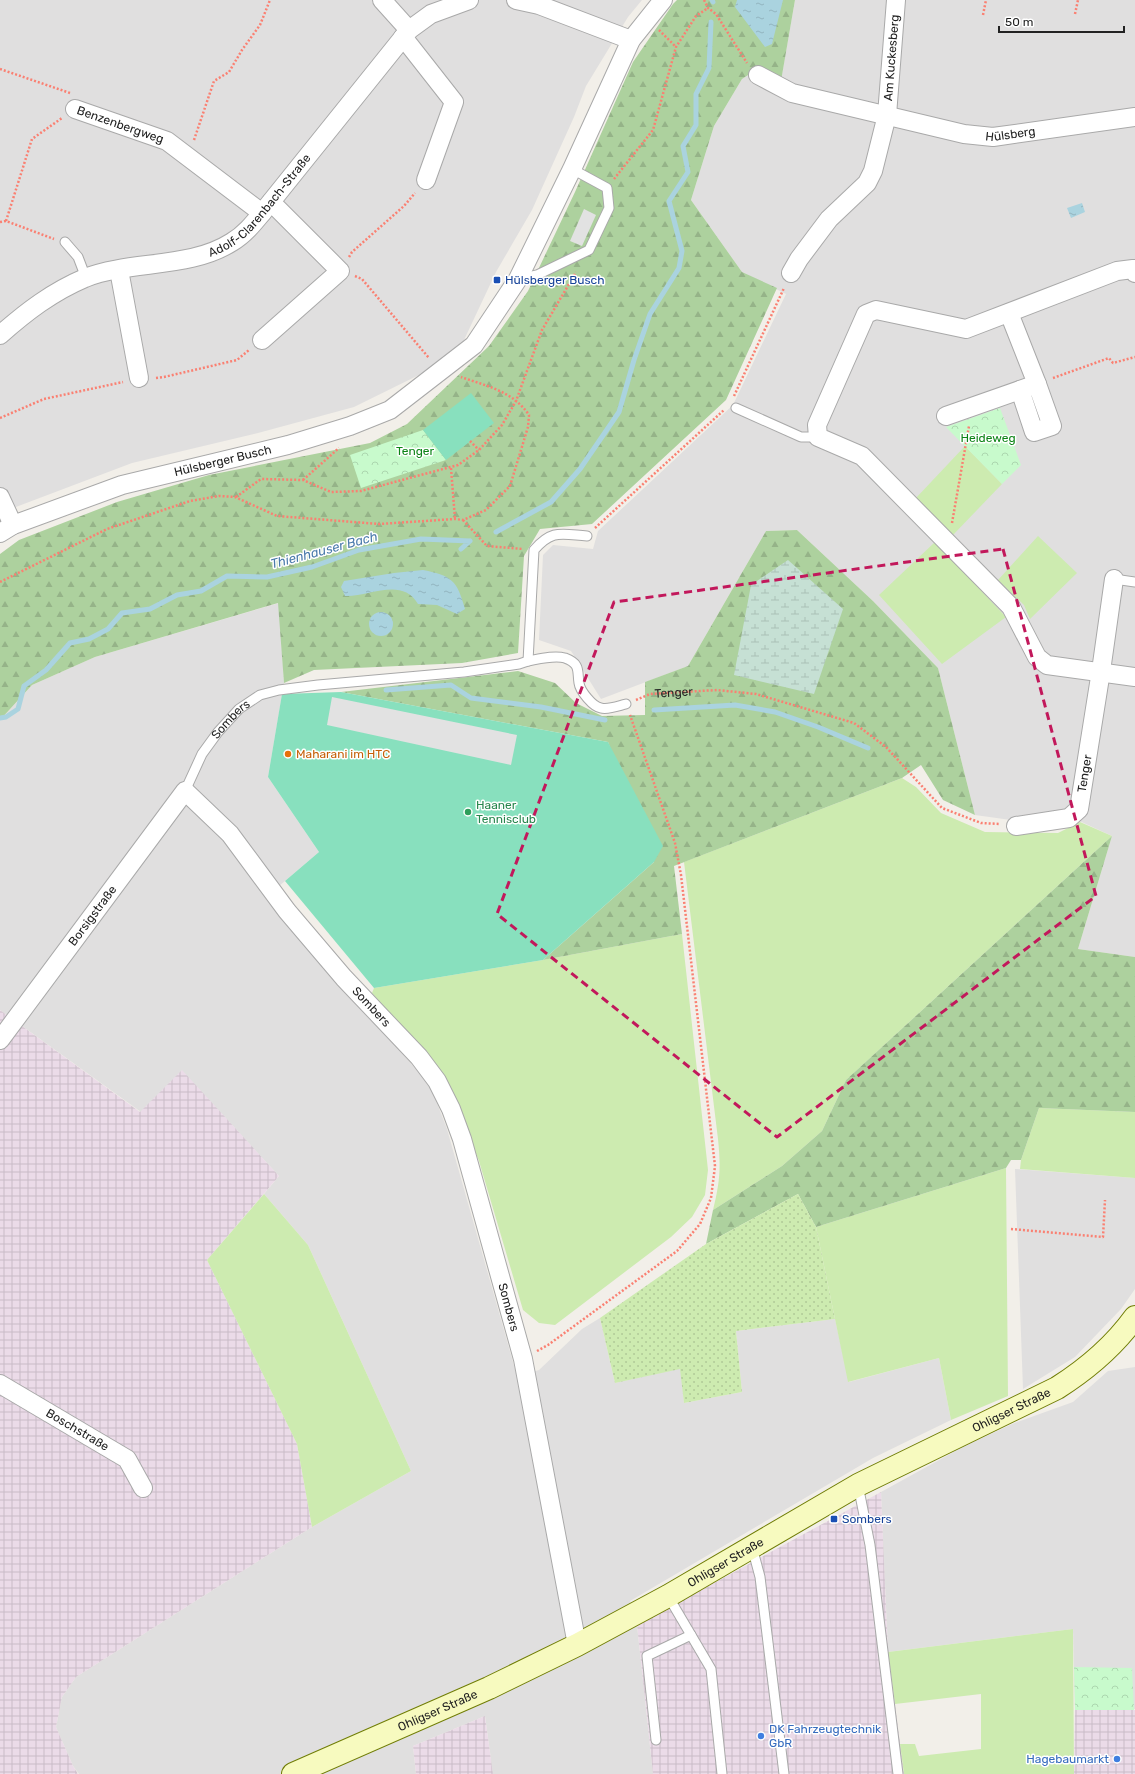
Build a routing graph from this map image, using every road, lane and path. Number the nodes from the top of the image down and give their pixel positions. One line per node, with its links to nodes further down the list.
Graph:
1 (270, 0): 22 (path)
2 (382, 0): 14 (street)
3 (469, 0): 14 (street, Adolf-Clarenbach-Straße)
4 (516, 0): 15 (street)
5 (662, 0): 13 (street, Hülsberger Busch)
6 (704, 0): 10 (path)
7 (896, 0): 20 (street, Am Kuckesberg)
8 (986, 0): 12 (path)
9 (1078, 0): 11 (path)
10 (708, 8): 16 (path); 18 (path)
11 (1075, 14)
12 (983, 15)
13 (647, 18): 15 (street, Hülsberger Busch); 16 (path)
14 (406, 33): 24 (street); 26 (street, Adolf-Clarenbach-Straße)
15 (631, 40): 23 (street, Hülsberger Busch)
16 (676, 46): 25 (path)
17 (0, 69): 19 (path)
18 (758, 75): 20 (street, Hülsberg)
19 (75, 109): 22 (street, Benzenbergweg); 27 (path, Benzenbergweg)
20 (887, 115): 21 (street, Hülsberg); 33 (street)
21 (1135, 117)
22 (188, 156): 26 (street, Benzenbergweg)
23 (572, 169): 25 (lane); 36 (street, Hülsberger Busch)
24 (426, 180): 32 (path)
25 (607, 188): 30 (lane)
26 (267, 207): 31 (street, Adolf-Clarenbach-Straße); 32 (street, Benzenbergweg)
27 (6, 221): 28 (path); 29 (path)
28 (0, 222)
29 (65, 242): 35 (lane)
30 (589, 250): 36 (lane); 46 (path)
31 (119, 270): 35 (street, Adolf-Clarenbach-Straße); 42 (street)
32 (340, 271): 39 (street); 41 (path)
33 (791, 273): 45 (path)
34 (1135, 273): 37 (street)
35 (86, 278): 38 (street, Adolf-Clarenbach-Straße)
36 (518, 279): 41 (street, Hülsberger Busch)
37 (1010, 313): 43 (street); 52 (street)
38 (0, 335)
39 (262, 340): 42 (path)
40 (1135, 356): 43 (path)
41 (440, 372): 46 (path); 51 (street, Hülsberger Busch)
42 (139, 378): 50 (path)
43 (1037, 384): 44 (street); 44 (street)
44 (1020, 390): 48 (street)
45 (733, 398)
46 (516, 401): 54 (path); 60 (path)
47 (733, 406): 52 (lane); 62 (path)
48 (972, 407): 49 (street); 63 (path)
49 (946, 416)
50 (0, 418)
51 (350, 426): 56 (path); 61 (street, Hülsberger Busch)
52 (818, 436): 63 (street)
53 (470, 441): 54 (path)
54 (479, 450): 55 (path)
55 (450, 468): 56 (path); 59 (path)
56 (304, 480): 58 (path)
57 (0, 497): 61 (street)
58 (235, 498): 59 (path); 66 (path)
59 (455, 519): 60 (path)
60 (463, 520): 64 (path)
61 (7, 529)
62 (587, 536): 64 (lane)
63 (948, 543): 69 (street)
64 (534, 550): 68 (lane)
65 (1114, 579): 67 (lane); 69 (street)
66 (0, 582)
67 (1135, 582)
68 (528, 661): 71 (lane); 72 (lane, Sombers)
69 (1101, 672): 70 (street); 74 (street, Tenger)
70 (1135, 677)
71 (626, 704): 73 (path, Tenger); 79 (path)
72 (185, 791): 75 (street, Borsigstraße); 79 (street, Sombers)
73 (980, 823)
74 (1016, 826)
75 (0, 1040)
76 (1105, 1200): 77 (path)
77 (1011, 1229)
78 (1133, 1325): 81 (main road, Ohligser Straße)
79 (523, 1359): 86 (street, Sombers)
80 (0, 1384): 82 (street, Boschstraße)
81 (858, 1485): 83 (main road, Ohligser Straße); 91 (lane)
82 (143, 1488)
83 (751, 1546): 84 (main road, Ohligser Straße); 90 (lane)
84 (668, 1596): 85 (lane); 86 (main road, Ohligser Straße)
85 (691, 1635): 87 (lane); 89 (lane)
86 (577, 1645): 88 (main road, Ohligser Straße)
87 (656, 1740)
88 (293, 1774)
89 (722, 1774)
90 (784, 1774)
91 (898, 1774)

